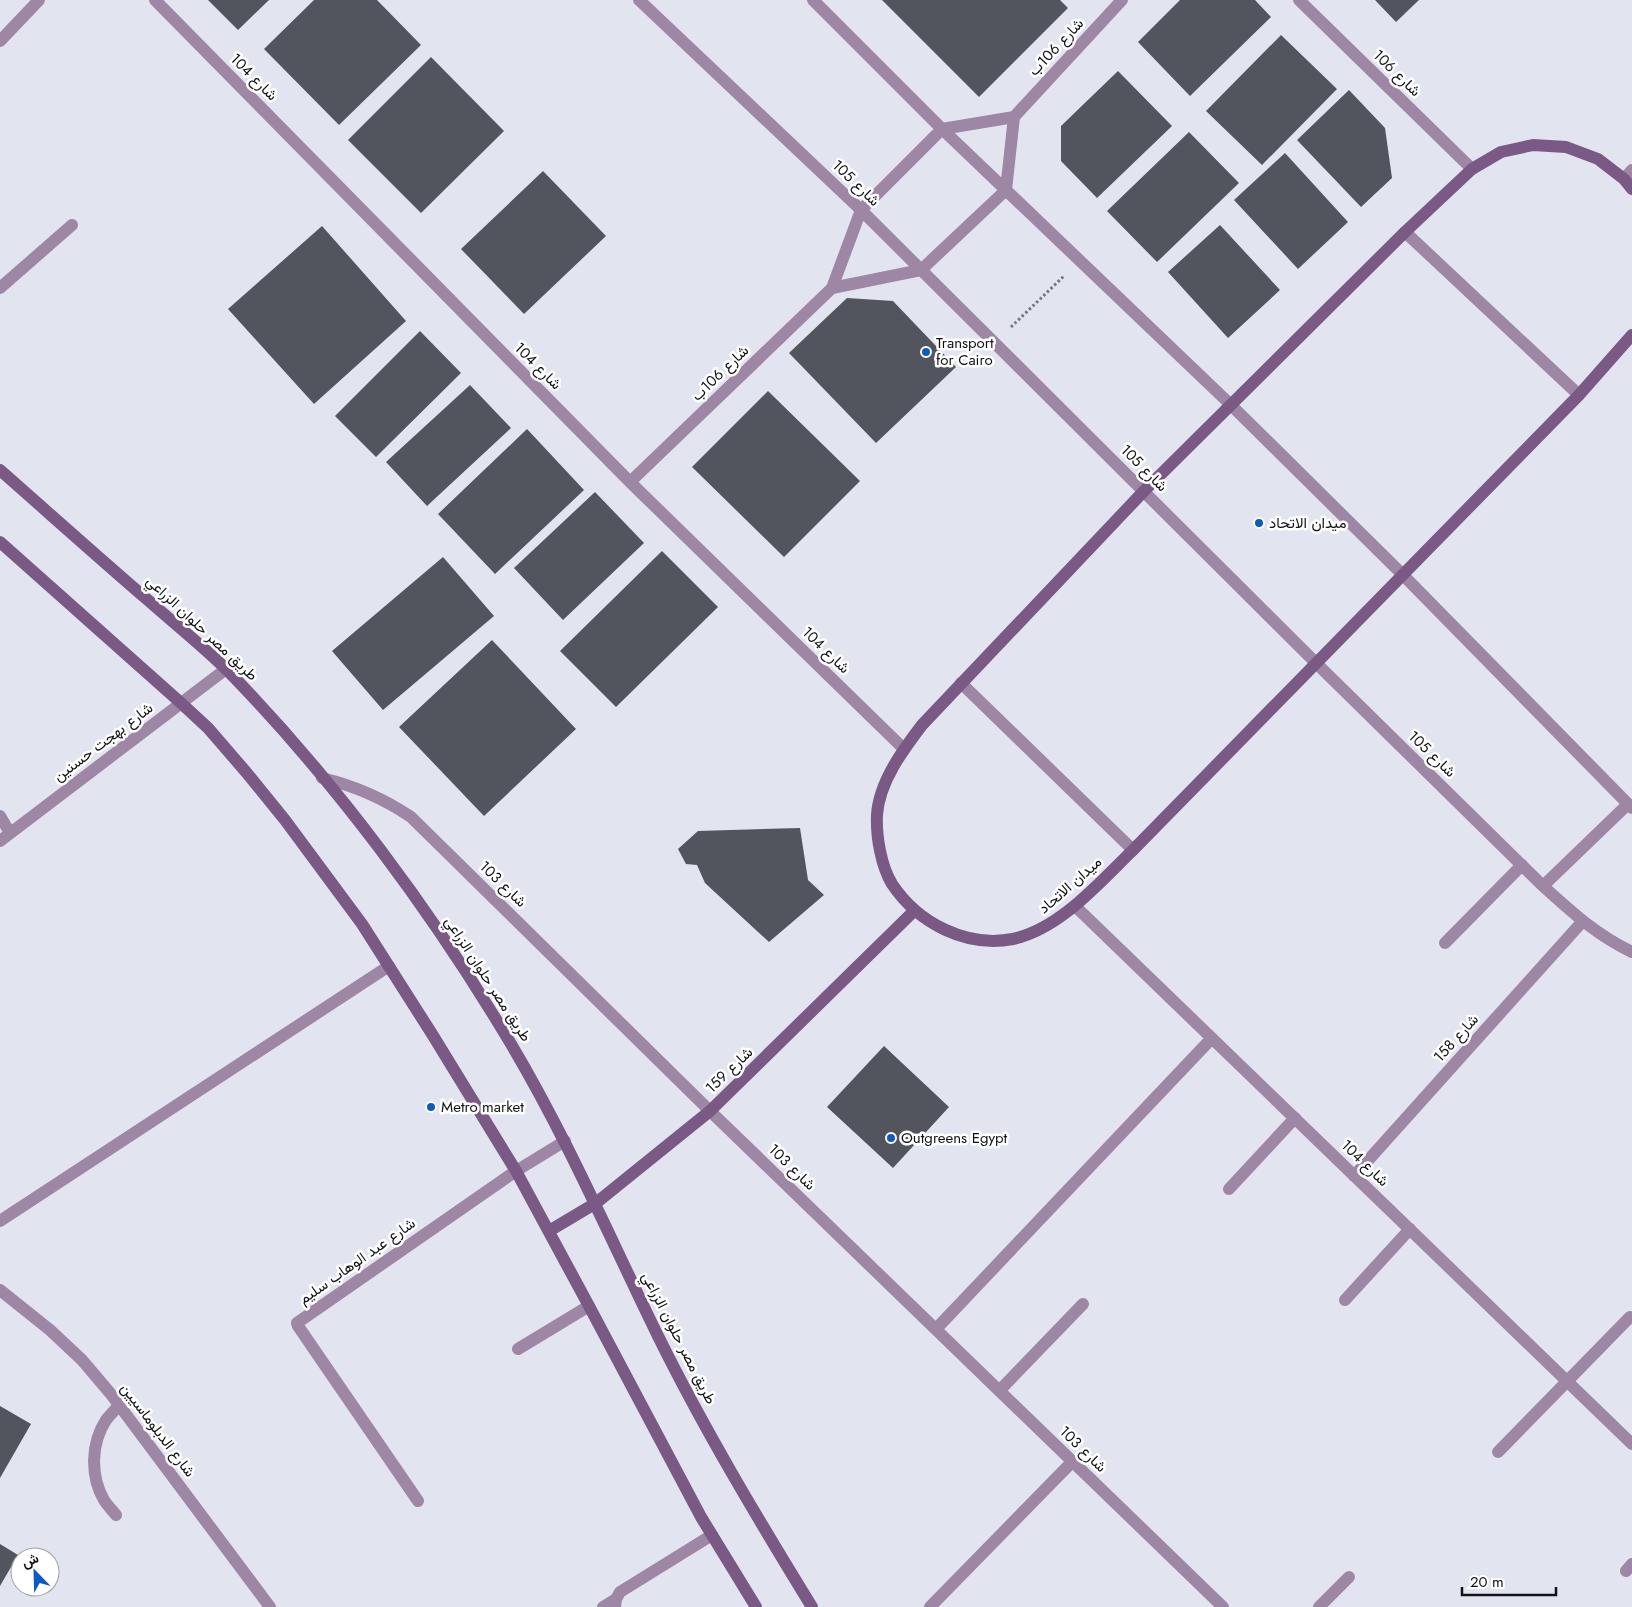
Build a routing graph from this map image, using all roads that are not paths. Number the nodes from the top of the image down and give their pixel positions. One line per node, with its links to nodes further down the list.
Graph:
1 (39, 0): 7 (street)
2 (155, 0): 24 (street, شارع 104)
3 (639, 0): 14 (street, شارع 105)
4 (813, 0): 9 (street)
5 (1122, 0): 8 (street, شارع 106ب)
6 (1299, 0): 10 (street, شارع 106)
7 (0, 41)
8 (1014, 117): 9 (street); 13 (street)
9 (942, 129): 13 (street); 14 (street)
10 (1472, 169): 11 (main road, ميدان الاتحاد); 16 (main road, ميدان الاتحاد)
11 (1628, 174): 12 (main road, ميدان الاتحاد)
12 (1632, 189)
13 (1006, 190): 17 (street); 22 (street)
14 (861, 210): 17 (street, شارع 105); 19 (street, شارع 106ب)
15 (72, 225): 18 (street)
16 (1405, 232): 21 (street); 22 (main road, ميدان الاتحاد)
17 (921, 270): 19 (street); 25 (street, شارع 105)
18 (0, 288)
19 (832, 288): 24 (street, شارع 106ب)
20 (1632, 335): 21 (main road, ميدان الاتحاد)
21 (1579, 395): 27 (main road, ميدان الاتحاد)
22 (1231, 405): 25 (main road, ميدان الاتحاد); 27 (street)
23 (0, 470): 29 (main road, طريق مصر حلوان الزراعي)
24 (630, 482): 32 (street, شارع 104)
25 (1144, 491): 28 (street, شارع 105); 30 (main road, ميدان الاتحاد)
26 (0, 542): 31 (main road)
27 (1403, 575): 28 (main road, ميدان الاتحاد); 34 (street)
28 (1316, 664): 37 (main road, ميدان الاتحاد); 38 (street, شارع 105)
29 (226, 669): 31 (street, شارع بهجت حسنين); 33 (main road, طريق مصر حلوان الزراعي)
30 (961, 683): 32 (main road, ميدان الاتحاد); 37 (street)
31 (181, 702): 36 (street, شارع بهجت حسنين); 45 (main road)
32 (904, 749): 41 (main road, ميدان الاتحاد)
33 (322, 778): 47 (street, شارع 103); 49 (main road, طريق مصر حلوان الزراعي)
34 (1630, 806): 39 (street)
35 (0, 816): 36 (street)
36 (5, 837)
37 (1134, 850): 40 (main road, ميدان الاتحاد)
38 (1522, 865): 39 (street, شارع 105); 43 (street)
39 (1543, 886): 42 (street, شارع 105)
40 (1074, 906): 41 (main road, ميدان الاتحاد); 46 (street, شارع 104)
41 (914, 911): 47 (main road, شارع 159)
42 (1582, 922): 44 (street, شارع 105); 51 (street, شارع 158)
43 (1445, 943)
44 (1632, 952)
45 (389, 966): 50 (main road); 54 (street)
46 (1212, 1038): 48 (street, شارع 104); 62 (street)
47 (710, 1111): 53 (main road, شارع 159); 62 (street, شارع 103)
48 (1294, 1118): 51 (street, شارع 104); 52 (street)
49 (565, 1141): 50 (street, شارع عبد الوهاب سليم); 53 (main road, طريق مصر حلوان الزراعي)
50 (516, 1171): 56 (main road); 70 (street, شارع عبد الوهاب سليم)
51 (1354, 1176): 55 (street, شارع 104)
52 (1229, 1189)
53 (596, 1203): 56 (main road, شارع 159); 78 (main road, طريق مصر حلوان الزراعي)
54 (0, 1221)
55 (1410, 1229): 58 (street); 64 (street, شارع 104)
56 (549, 1230): 60 (main road)
57 (0, 1290): 66 (street, شارع الدبلوماسيين)
58 (1345, 1300)
59 (1083, 1304): 65 (street)
60 (589, 1306): 63 (street); 72 (main road)
61 (1630, 1317): 64 (street)
62 (936, 1329): 65 (street, شارع 103)
63 (518, 1349)
64 (1567, 1382): 67 (street, شارع 104); 68 (street)
65 (1000, 1390): 69 (street, شارع 103)
66 (119, 1405): 71 (street); 75 (street, شارع الدبلوماسيين)
67 (1632, 1444)
68 (1498, 1452)
69 (1072, 1462): 79 (street); 80 (street, شارع 103)
70 (418, 1501)
71 (116, 1515)
72 (712, 1535): 74 (street); 77 (main road)
73 (1349, 1577): 81 (street)
74 (615, 1603): 76 (street)
75 (270, 1607)
76 (603, 1607)
77 (756, 1607)
78 (812, 1607)
79 (930, 1607)
80 (1223, 1607)
81 (1319, 1607)

